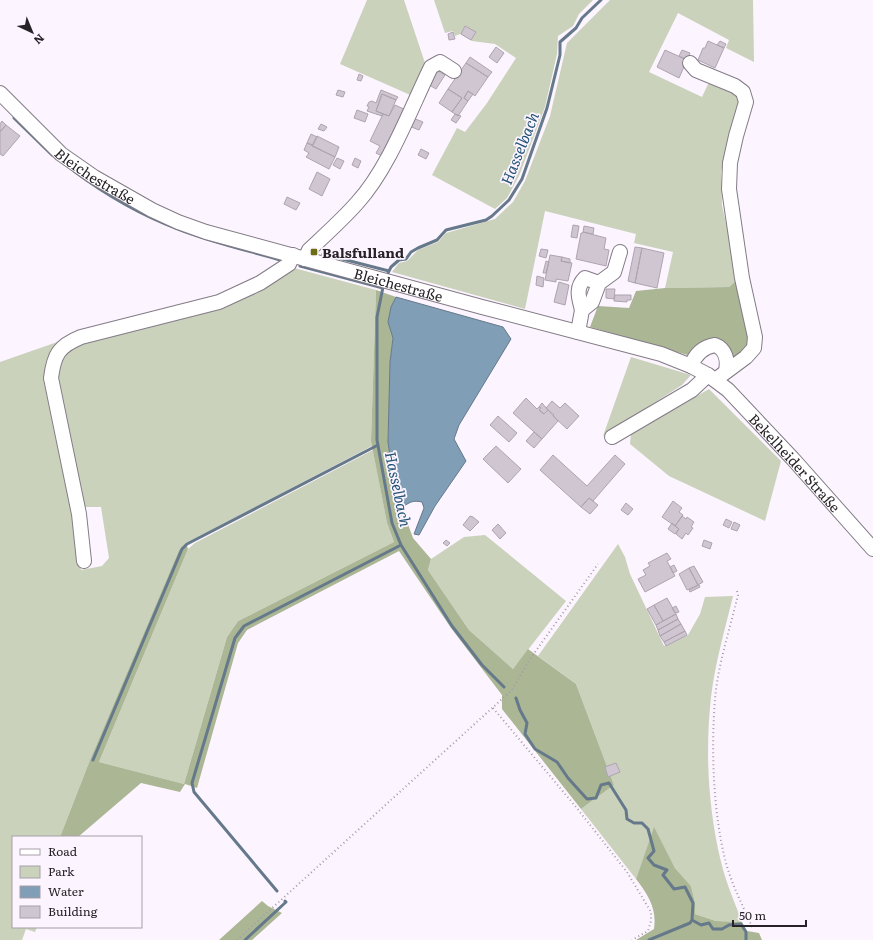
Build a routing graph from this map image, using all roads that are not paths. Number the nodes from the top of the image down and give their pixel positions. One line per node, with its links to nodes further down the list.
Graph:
1 (690, 63): 8 (street)
2 (454, 71): 5 (street)
3 (0, 93): 5 (street, Bleichestraße)
4 (620, 252): 6 (street)
5 (299, 257): 6 (street, Bleichestraße); 11 (street)
6 (578, 332): 7 (street, Bleichestraße)
7 (691, 366): 8 (street, Bleichestraße); 8 (street)
8 (716, 375): 9 (street); 10 (street, Bekelheider Straße)
9 (612, 437)
10 (873, 549)
11 (84, 561)

